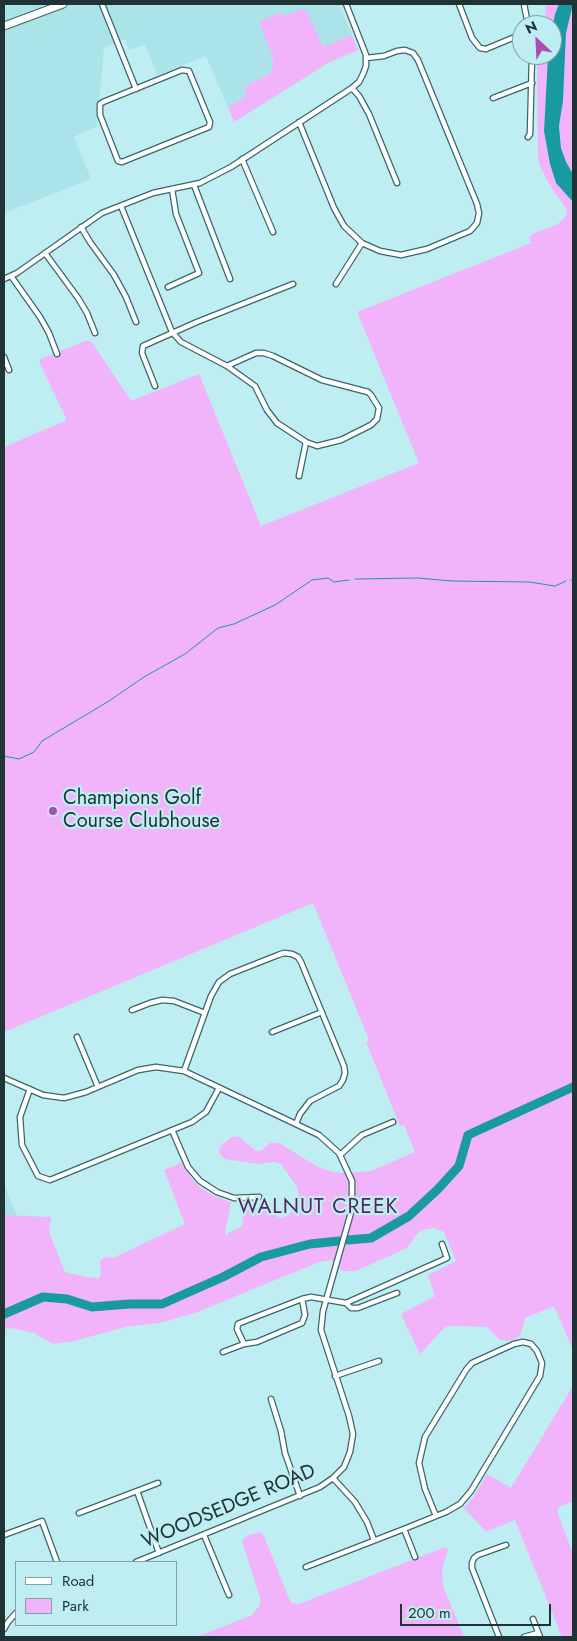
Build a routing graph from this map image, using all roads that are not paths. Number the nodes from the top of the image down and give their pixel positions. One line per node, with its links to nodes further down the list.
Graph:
1 (63, 4): 5 (main road)
2 (102, 4): 11 (street)
3 (346, 4): 7 (street)
4 (458, 4): 6 (street)
5 (4, 26)
6 (512, 38)
7 (366, 58): 10 (street); 22 (street)
8 (532, 65): 9 (street)
9 (532, 82): 12 (street); 14 (street)
10 (352, 88): 13 (street); 16 (street)
11 (136, 89): 11 (street)
12 (492, 98)
13 (300, 122): 15 (street); 22 (street)
14 (528, 137)
15 (242, 159): 17 (street); 21 (street)
16 (397, 182)
17 (194, 185): 18 (street); 26 (street)
18 (172, 189): 19 (street); 29 (street)
19 (121, 206): 20 (street); 31 (street)
20 (81, 227): 23 (street); 30 (street)
21 (273, 232)
22 (362, 243): 28 (street)
23 (45, 252): 24 (street); 32 (street)
24 (11, 276): 25 (street); 33 (street)
25 (4, 279)
26 (230, 280)
27 (293, 284): 31 (street)
28 (336, 284)
29 (168, 287)
30 (136, 322)
31 (172, 332): 35 (street); 37 (street)
32 (95, 333)
33 (57, 354)
34 (4, 357): 36 (street)
35 (227, 366): 38 (street); 38 (street)
36 (9, 370)
37 (155, 386)
38 (306, 442): 39 (street)
39 (299, 476)
40 (132, 1010): 42 (street)
41 (322, 1012): 42 (street); 43 (street); 51 (street)
42 (205, 1013): 45 (street)
43 (272, 1032)
44 (77, 1037): 47 (street)
45 (184, 1071): 47 (street); 48 (street)
46 (4, 1078): 49 (street)
47 (98, 1087): 49 (street)
48 (219, 1088): 51 (street); 52 (street)
49 (30, 1089): 52 (street)
50 (392, 1122): 53 (street)
51 (296, 1124): 53 (street)
52 (172, 1130): 54 (street)
53 (340, 1155): 58 (street)
54 (259, 1197)
55 (442, 1244): 59 (street)
56 (397, 1293): 59 (street)
57 (302, 1299): 58 (street); 60 (street); 60 (street)
58 (326, 1300): 59 (street); 63 (street)
59 (346, 1303)
60 (244, 1344): 61 (street)
61 (223, 1352)
62 (379, 1361): 63 (street)
63 (335, 1376): 65 (street)
64 (271, 1399): 68 (street)
65 (333, 1478): 68 (street, WOODSEDGE ROAD); 74 (street)
66 (158, 1484): 67 (street)
67 (137, 1491): 69 (street); 76 (street)
68 (300, 1496): 73 (street, WOODSEDGE ROAD)
69 (79, 1512)
70 (436, 1516): 70 (street); 71 (street)
71 (404, 1529): 74 (street); 77 (street)
72 (4, 1535): 78 (street)
73 (204, 1535): 76 (street, WOODSEDGE ROAD); 81 (street)
74 (374, 1540): 80 (street)
75 (506, 1545): 86 (street)
76 (159, 1553): 79 (street, WOODSEDGE ROAD)
77 (415, 1557)
78 (57, 1561)
79 (139, 1561)
80 (306, 1567)
81 (229, 1594)
82 (15, 1614): 84 (street)
83 (533, 1619): 85 (street)
84 (4, 1630)
85 (539, 1635): 87 (street)
86 (498, 1637)
87 (524, 1637)

